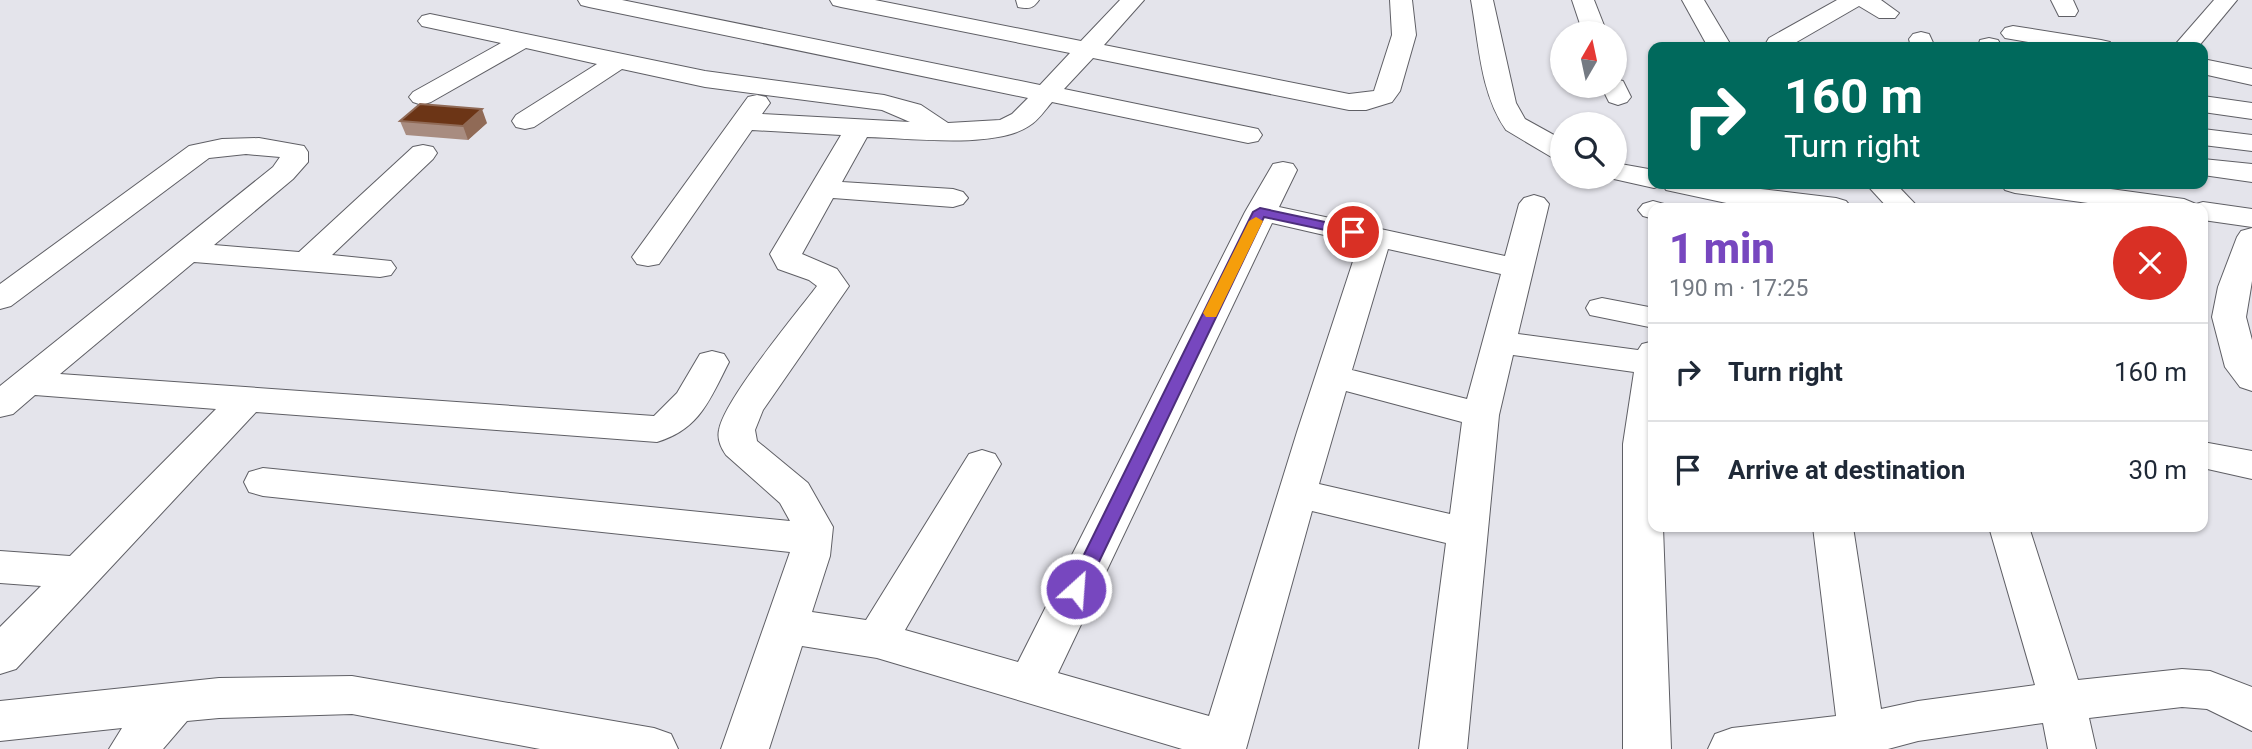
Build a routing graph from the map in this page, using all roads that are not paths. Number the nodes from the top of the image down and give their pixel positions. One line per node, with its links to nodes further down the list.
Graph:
1 (589, 0): 28 (street)
2 (841, 0): 13 (street)
3 (1133, 0): 23 (street)
4 (1401, 0): 23 (street)
5 (1482, 0): 39 (street)
6 (1583, 0): 16 (street)
7 (1693, 0): 19 (street)
8 (1853, 0): 20 (street)
9 (1864, 0): 14 (street)
10 (2226, 0): 22 (street)
11 (2240, 0): 12 (street)
12 (2252, 5)
13 (911, 6): 23 (street)
14 (1887, 13)
15 (430, 21): 18 (street)
16 (1591, 21)
17 (2013, 33): 21 (street)
18 (522, 41): 24 (street); 29 (street)
19 (1717, 42)
20 (1780, 42)
21 (2070, 42)
22 (2189, 42)
23 (1089, 50): 28 (street)
24 (618, 61): 27 (street); 32 (street)
25 (2208, 67): 26 (street)
26 (2252, 77)
27 (768, 86): 33 (street); 35 (street)
28 (1045, 94): 35 (street); 36 (street)
29 (422, 97)
30 (2208, 105): 31 (street)
31 (2252, 111)
32 (524, 121)
33 (744, 121): 34 (street); 62 (street)
34 (858, 129): 35 (street); 46 (street)
35 (940, 130)
36 (1248, 135)
37 (2208, 138): 38 (street)
38 (2252, 143)
39 (1550, 144)
40 (423, 153): 63 (street)
41 (2208, 168): 43 (street)
42 (1283, 170): 56 (street)
43 (2252, 173)
44 (1627, 174): 45 (street)
45 (1648, 179)
46 (824, 189): 50 (street); 88 (street)
47 (1701, 189): 51 (street)
48 (1885, 189): 53 (street)
49 (2029, 189): 52 (street)
50 (953, 198)
51 (1831, 200)
52 (2060, 200): 54 (street)
53 (1899, 203)
54 (2106, 203)
55 (1534, 204): 65 (street)
56 (1260, 212): 59 (street); 94 (street)
57 (2208, 212): 58 (street)
58 (2252, 218)
59 (1376, 237): 65 (street); 73 (street)
60 (2252, 237): 67 (street)
61 (187, 252): 63 (street); 66 (street); 75 (street)
62 (648, 257)
63 (306, 262): 64 (street)
64 (380, 268)
65 (1517, 268): 70 (street)
66 (0, 299)
67 (2230, 301): 74 (street)
68 (1602, 308): 69 (street)
69 (1648, 317)
70 (1499, 342): 71 (street); 79 (street)
71 (1648, 357)
72 (712, 362): 77 (street)
73 (1332, 376): 79 (street); 84 (street)
74 (2252, 379)
75 (27, 383): 77 (street); 78 (street)
76 (1648, 397): 105 (street)
77 (247, 399): 90 (street)
78 (0, 405)
79 (1481, 415): 87 (street)
80 (2208, 456): 82 (street)
81 (982, 464): 92 (street)
82 (2252, 465)
83 (263, 482): 88 (street)
84 (1297, 493): 87 (street); 100 (street)
85 (1834, 532): 99 (street)
86 (2011, 532): 95 (street)
87 (1467, 533): 104 (street)
88 (812, 540): 91 (street)
89 (0, 567): 90 (street)
90 (79, 573): 93 (street)
91 (786, 626): 92 (street); 103 (street)
92 (877, 640): 94 (street)
93 (0, 656)
94 (1029, 686): 100 (street)
95 (2063, 701): 97 (street); 99 (street); 107 (street)
96 (174, 703): 98 (street); 101 (street); 102 (street)
97 (2252, 711)
98 (0, 721)
99 (1864, 741): 106 (street)
100 (1224, 745)
101 (132, 749)
102 (654, 749)
103 (745, 749)
104 (1443, 749)
105 (1647, 749)
106 (1732, 749)
107 (2072, 749)

